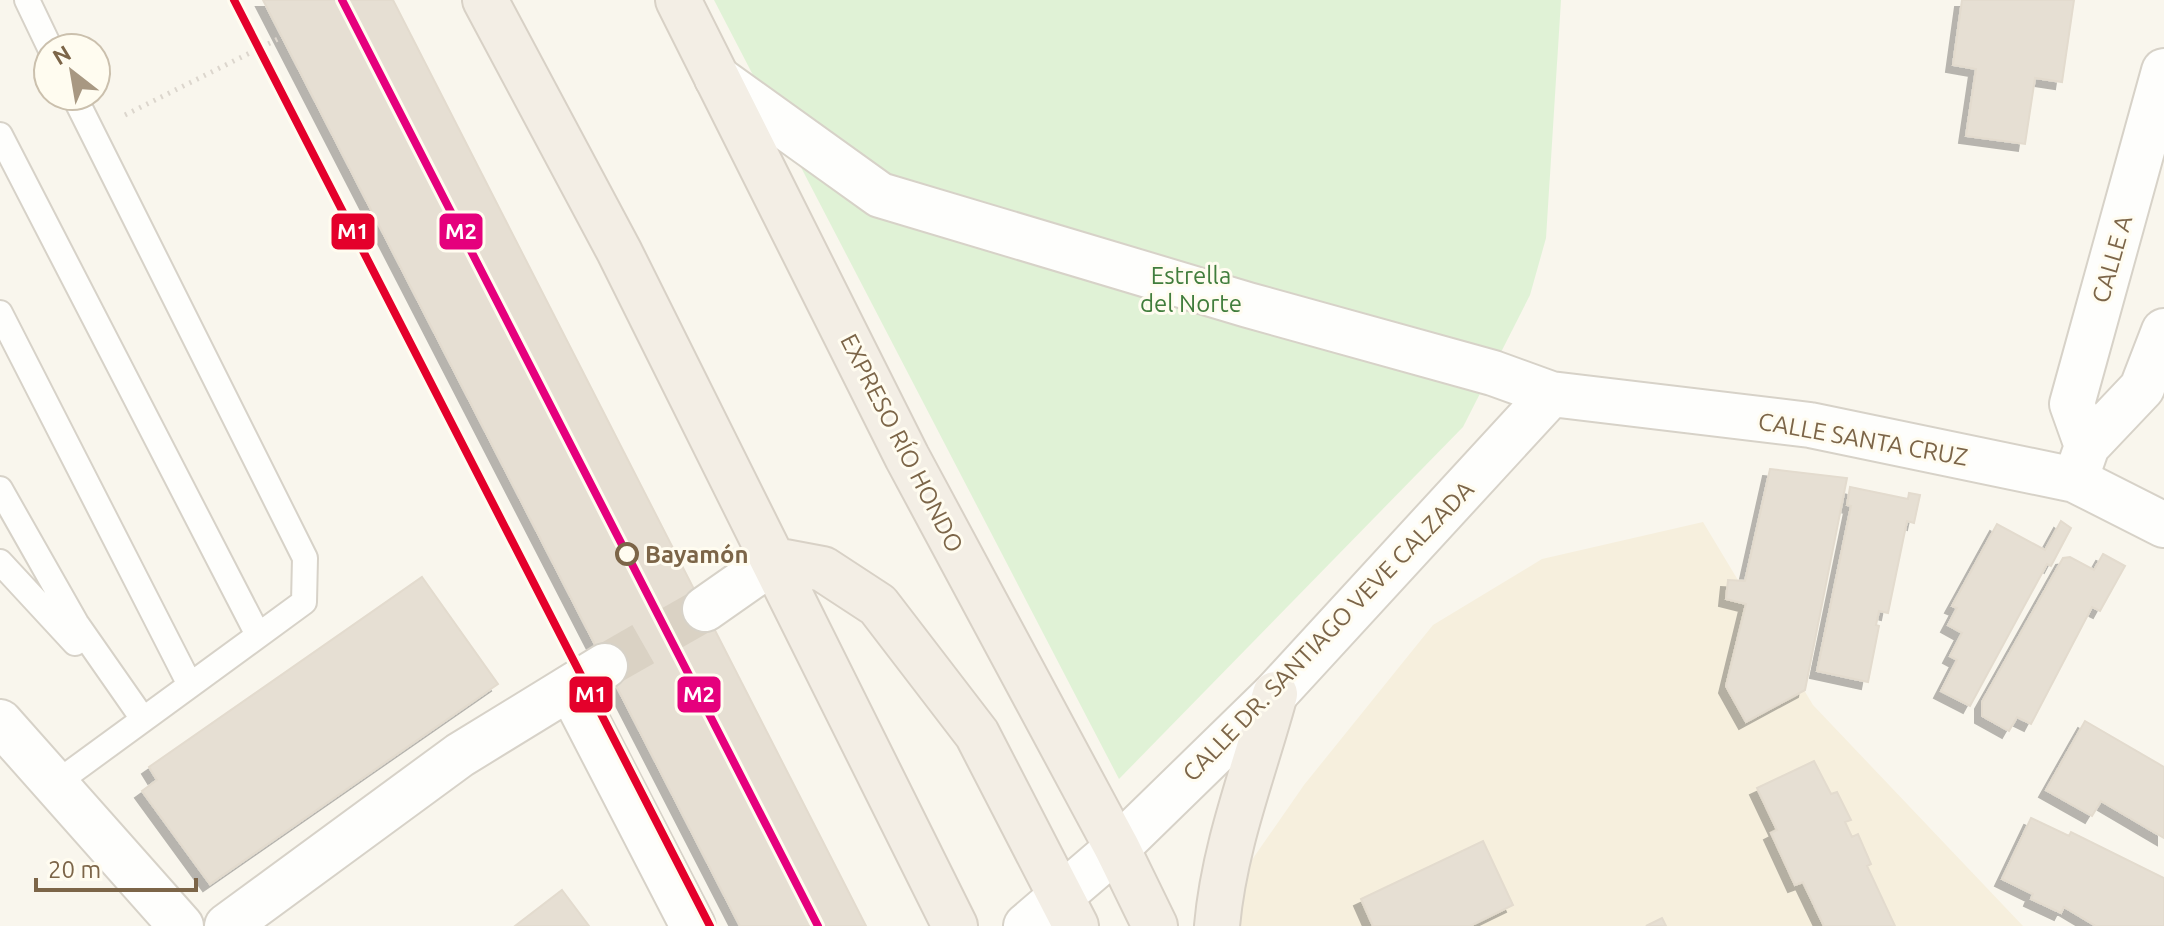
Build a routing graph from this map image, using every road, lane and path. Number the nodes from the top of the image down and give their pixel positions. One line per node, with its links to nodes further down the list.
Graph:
1 (27, 0): 4 (lane)
2 (485, 0): 17 (highway)
3 (678, 0): 7 (highway, EXPRESO RÍO HONDO)
4 (42, 32)
5 (282, 37): 9 (path)
6 (2164, 71): 14 (street, CALLE A)
7 (717, 78): 13 (street, CALLE SANTA CRUZ); 26 (highway, EXPRESO RÍO HONDO)
8 (82, 112): 9 (lane)
9 (92, 131): 20 (lane)
10 (0, 135): 20 (lane)
11 (0, 313): 21 (lane)
12 (2164, 331): 14 (street)
13 (1551, 394): 14 (street, CALLE SANTA CRUZ); 22 (street, CALLE DR. SANTIAGO VEVE CALZADA)
14 (2081, 463): 16 (street, CALLE SANTA CRUZ)
15 (0, 489): 23 (lane)
16 (2164, 525)
17 (775, 560): 19 (street); 27 (highway); 31 (highway)
18 (0, 562): 23 (lane)
19 (705, 609)
20 (258, 635): 21 (lane)
21 (190, 685): 23 (lane)
22 (1275, 694): 26 (street, CALLE DR. SANTIAGO VEVE CALZADA); 34 (highway)
23 (143, 719): 25 (lane)
24 (0, 722): 25 (street)
25 (55, 784): 28 (street)
26 (1117, 848): 27 (street, CALLE DR. SANTIAGO VEVE CALZADA); 33 (highway, EXPRESO RÍO HONDO)
27 (1068, 910): 32 (street, CALLE DR. SANTIAGO VEVE CALZADA)
28 (181, 926)
29 (227, 926): 30 (street)
30 (693, 926)
31 (955, 926)
32 (1026, 926)
33 (1155, 926)
34 (1217, 926)

